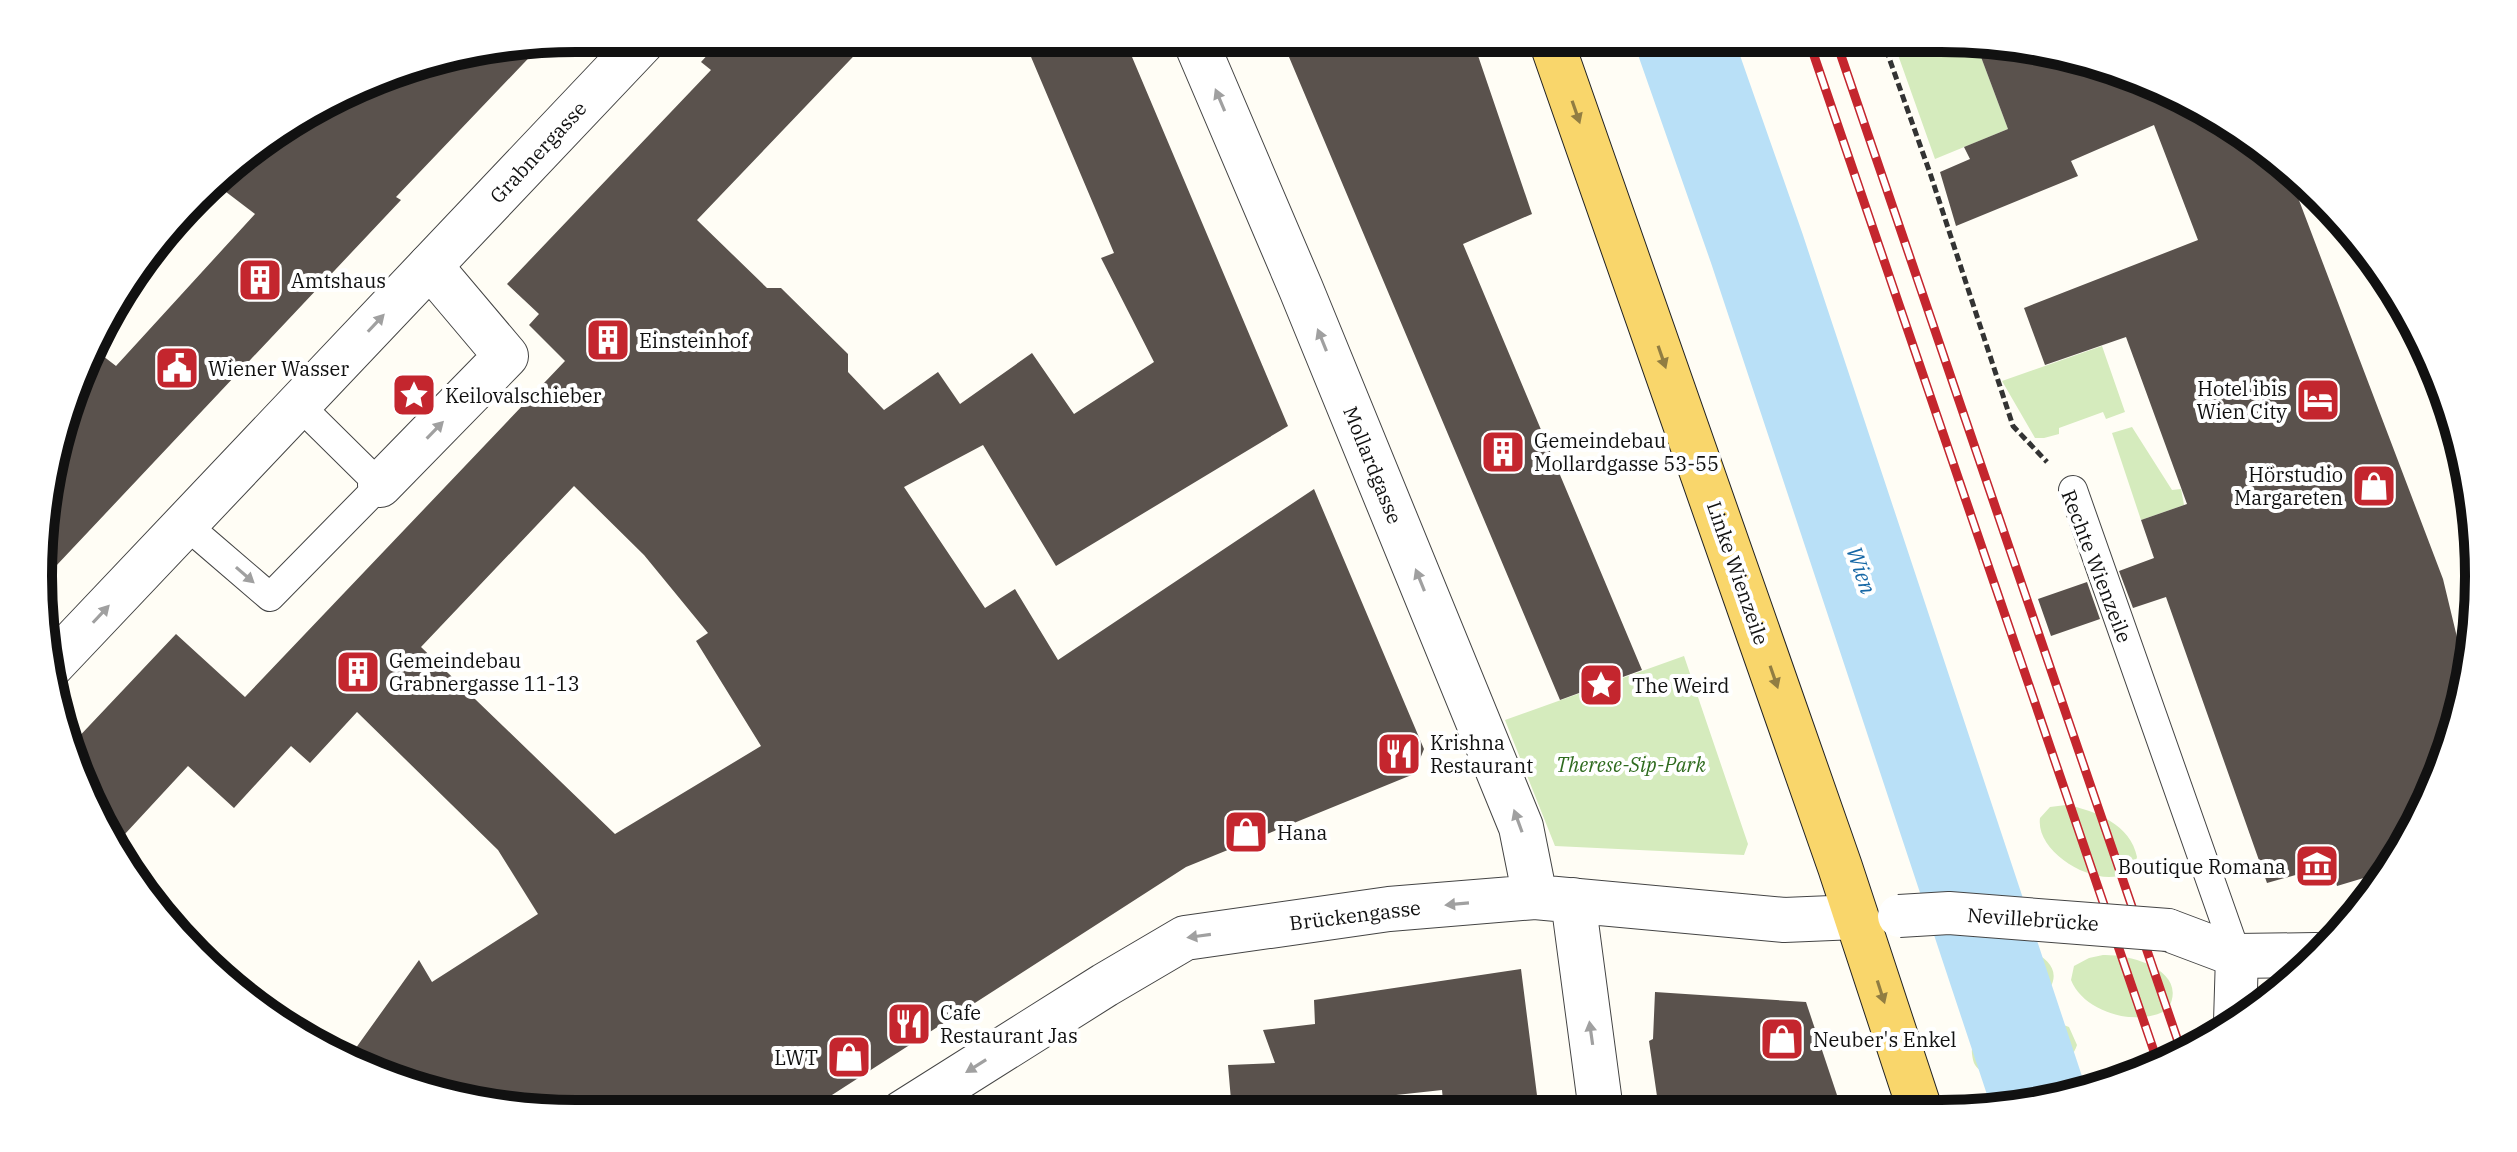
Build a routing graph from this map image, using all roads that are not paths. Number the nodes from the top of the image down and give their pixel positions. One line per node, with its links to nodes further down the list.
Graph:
1 (633, 52): 4 (street, Grabnergasse)
2 (1200, 52): 10 (street, Mollardgasse, one-way to 2)
3 (1555, 52): 11 (main road, Linke Wienzeile, one-way to 11)
4 (430, 266): 5 (street, Grabnergasse, one-way to 4); 6 (street, one-way to 4)
5 (299, 405): 6 (lane); 8 (street, Grabnergasse)
6 (380, 485): 8 (lane, one-way to 6)
7 (2073, 490): 13 (lane, Rechte Wienzeile)
8 (185, 524): 9 (street, Grabnergasse, one-way to 8)
9 (58, 658)
10 (1554, 898): 11 (street, Brückengasse); 15 (street, Brückengasse, one-way to 15); 16 (street, Mollardgasse, one-way to 10)
11 (1856, 917): 13 (street, Nevillebrücke, bridge); 17 (main road, Linke Wienzeile, one-way to 17)
12 (2303, 955): 13 (street)
13 (2237, 956): 14 (street, Rechte Wienzeile)
14 (2235, 1010)
15 (923, 1100)
16 (1599, 1100)
17 (1917, 1100)

